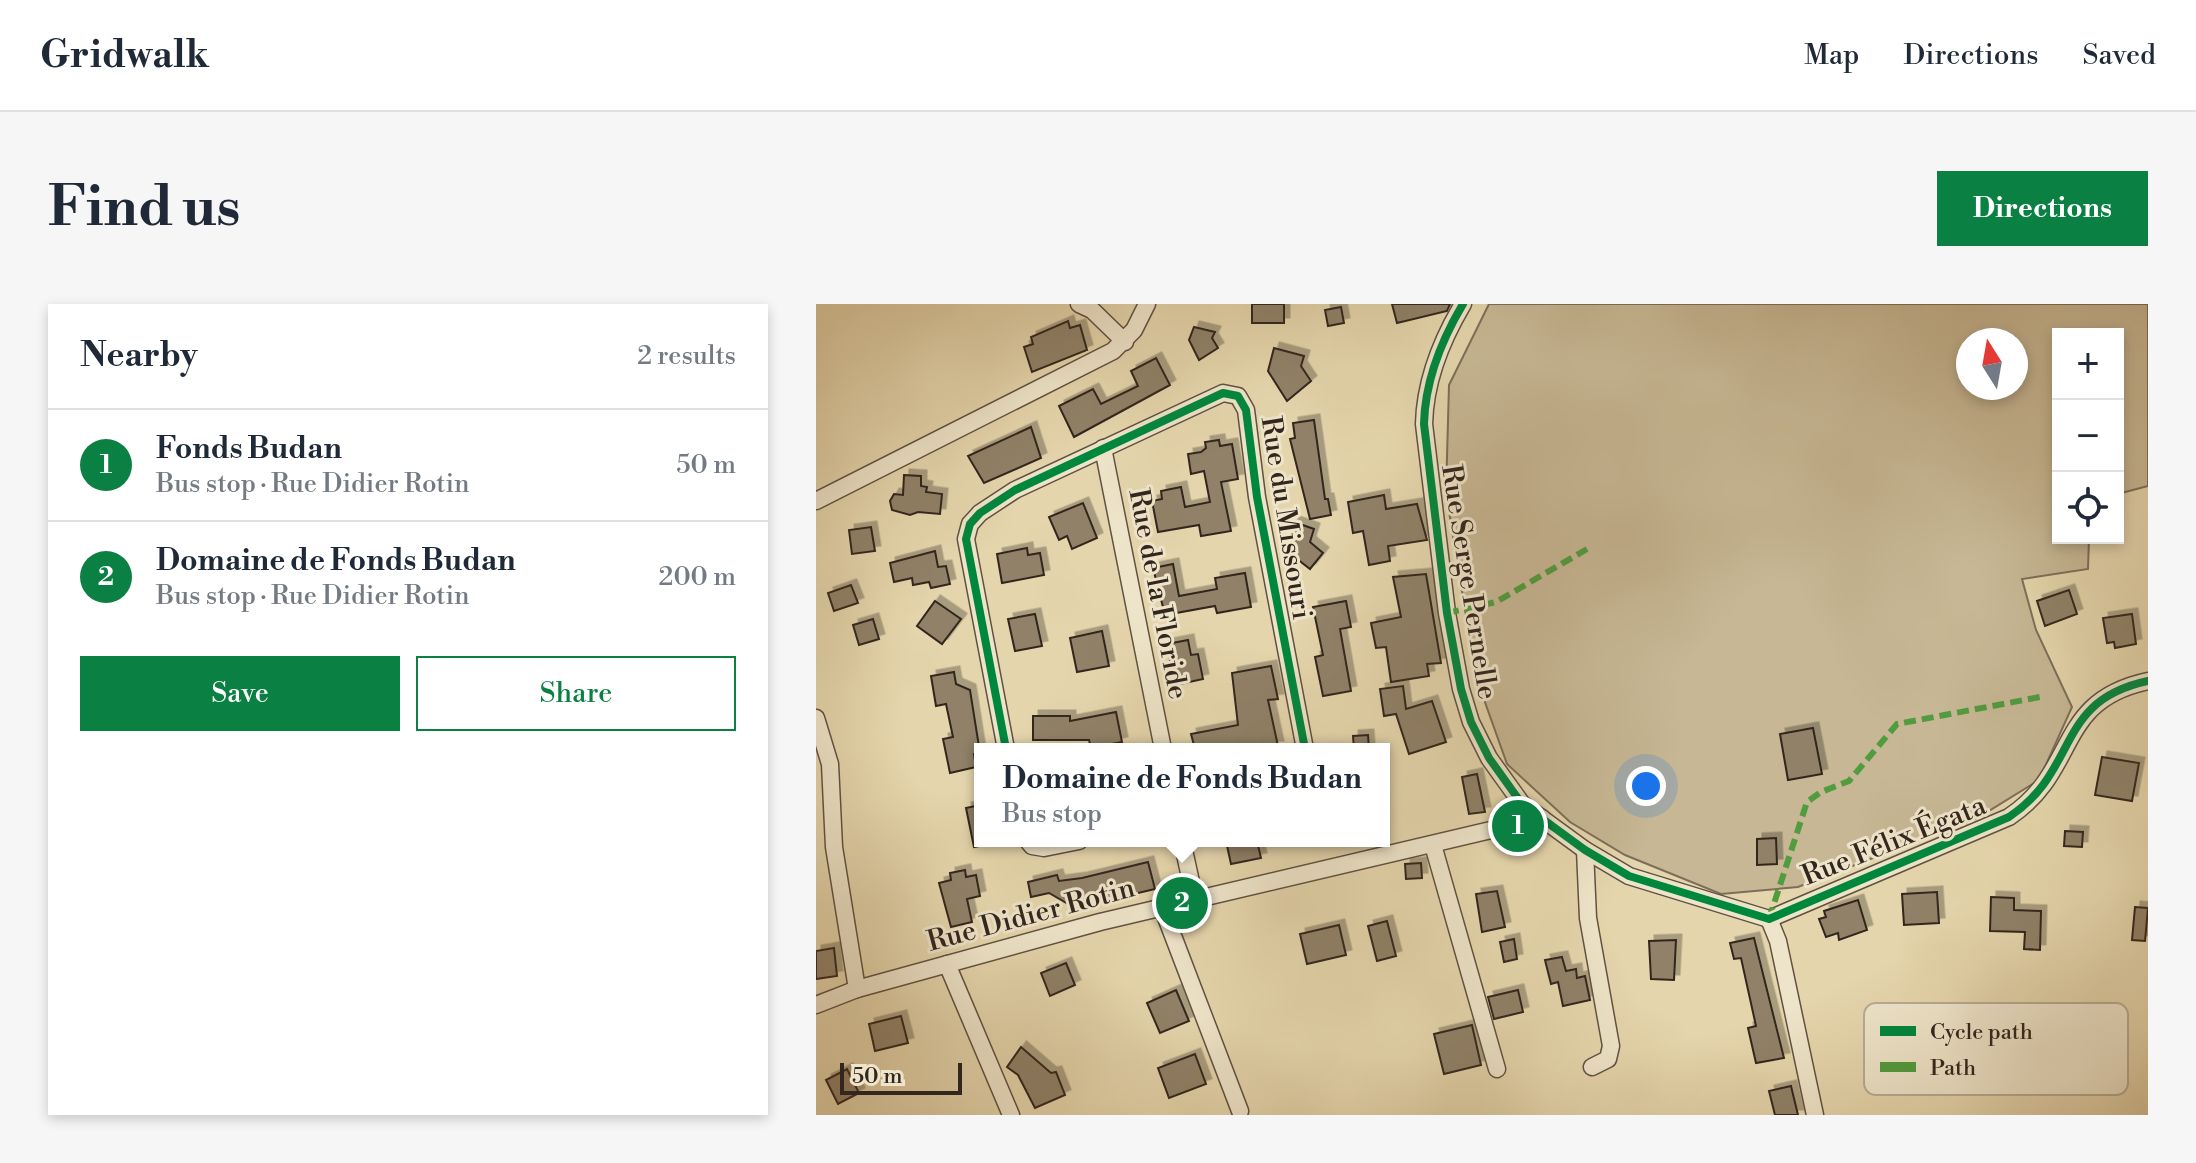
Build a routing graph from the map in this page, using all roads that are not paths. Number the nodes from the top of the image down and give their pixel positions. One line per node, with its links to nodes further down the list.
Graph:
1 (1079, 304): 4 (street)
2 (1147, 304): 4 (street)
3 (1463, 304): 12 (street, Rue Serge Pernelle)
4 (1125, 342): 6 (street)
5 (1103, 448): 9 (street); 10 (street, Rue de la Floride); 11 (street, Rue du Missouri)
6 (816, 501)
7 (2148, 681): 18 (street, Rue Félix Égata)
8 (816, 718): 20 (street)
9 (1005, 743)
10 (1162, 743)
11 (1304, 743)
12 (1542, 818): 13 (street, Rue Didier Rotin); 15 (street, Rue Serge Pernelle)
13 (1433, 845): 16 (street, Rue Didier Rotin); 23 (street)
14 (1183, 847): 16 (street)
15 (1585, 850): 18 (street, Rue Serge Pernelle); 22 (street)
16 (1195, 900): 17 (street, Rue Didier Rotin)
17 (1162, 907): 19 (street, Rue Didier Rotin); 24 (street)
18 (1769, 919): 26 (street)
19 (947, 964): 20 (street, Rue Didier Rotin); 25 (street)
20 (857, 989): 21 (street, Rue Didier Rotin)
21 (816, 1005)
22 (1592, 1067)
23 (1497, 1069)
24 (1240, 1111)
25 (1011, 1115)
26 (1815, 1115)

